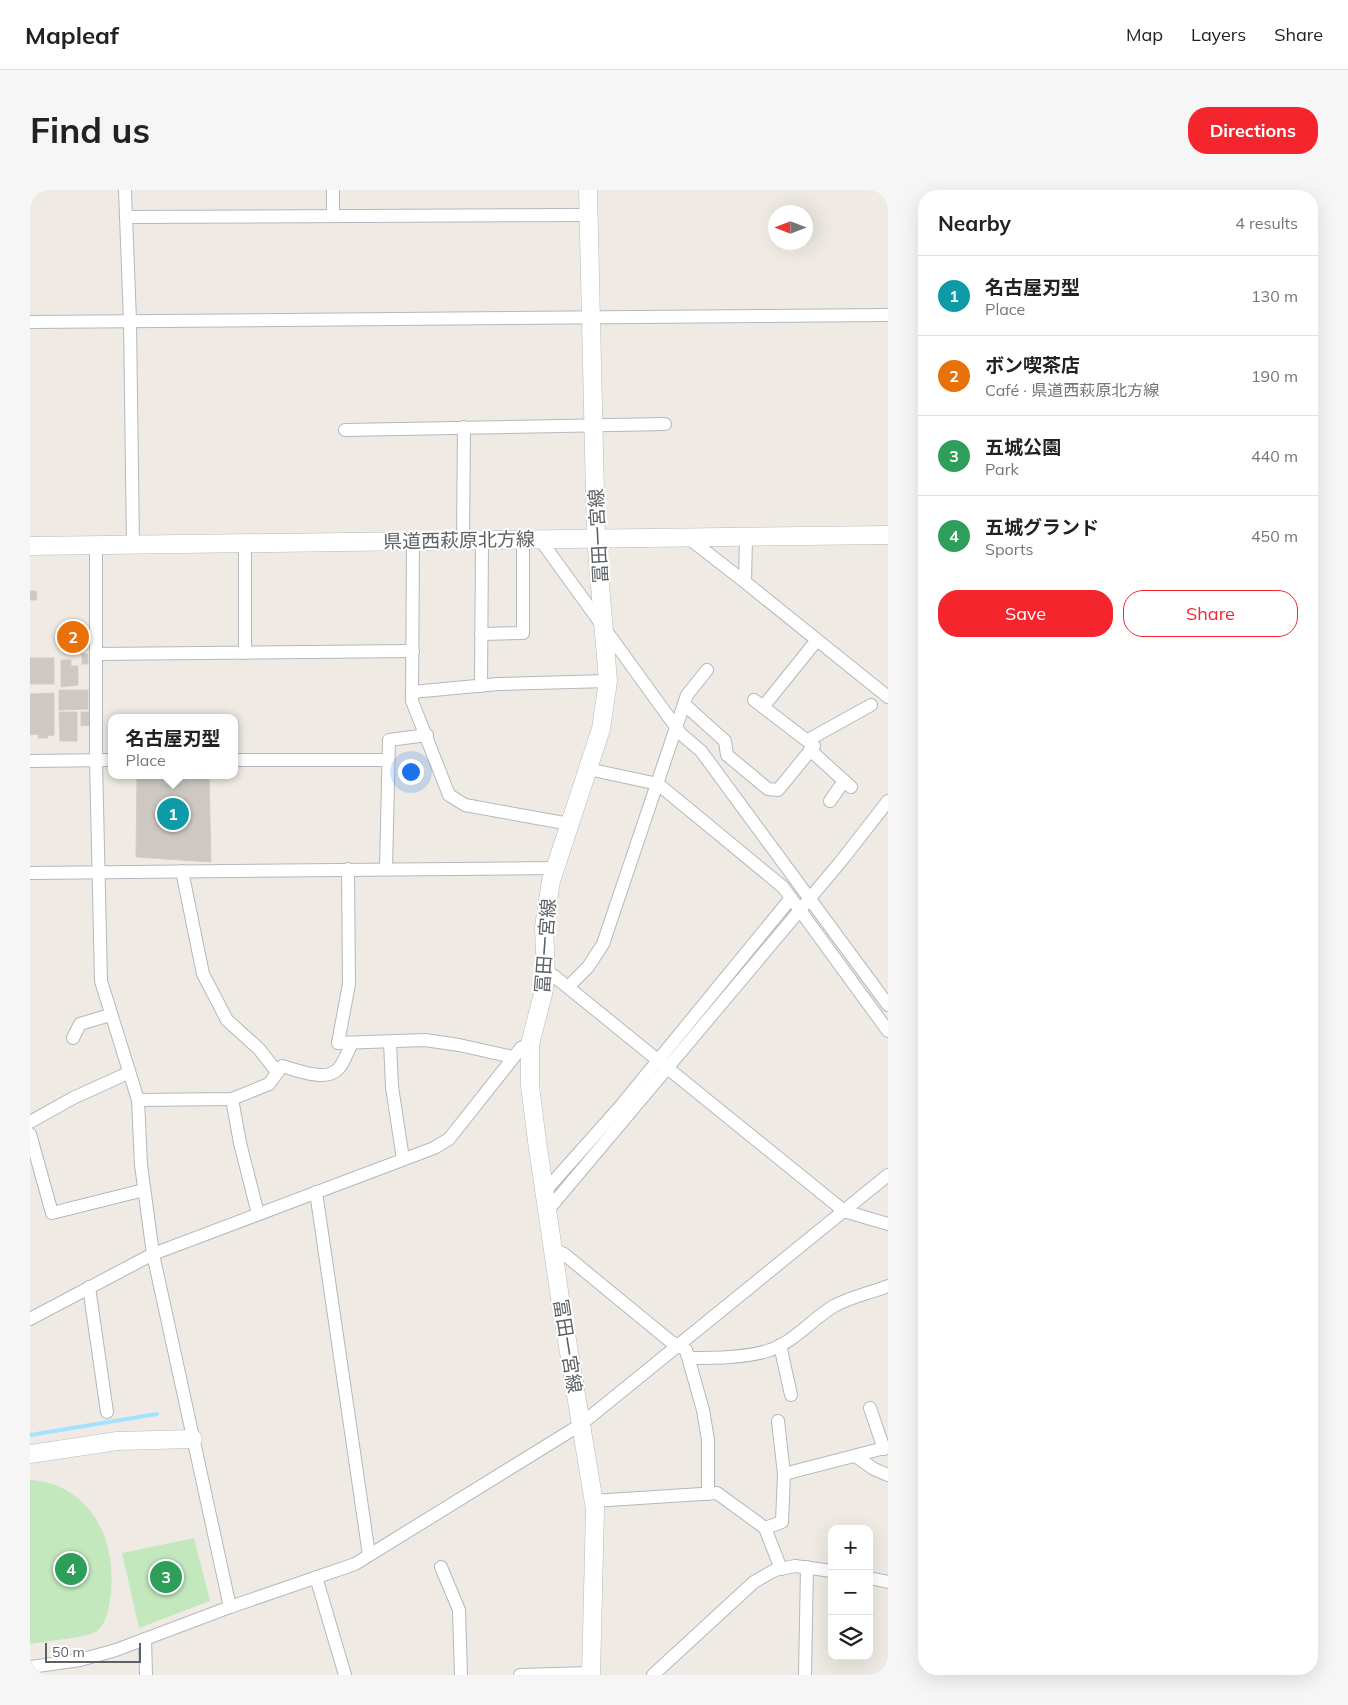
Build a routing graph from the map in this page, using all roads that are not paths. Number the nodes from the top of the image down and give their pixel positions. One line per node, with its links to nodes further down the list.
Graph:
1 (125, 190): 6 (street)
2 (334, 190): 5 (street)
3 (588, 190): 4 (main road, 冨田一宮線)
4 (588, 215): 5 (street); 8 (main road, 冨田一宮線)
5 (333, 216): 6 (street)
6 (126, 217): 9 (street)
7 (888, 315): 8 (street)
8 (591, 318): 9 (street); 11 (main road, 冨田一宮線)
9 (130, 321): 10 (street); 26 (street)
10 (30, 322)
11 (594, 424): 12 (street); 13 (street); 17 (main road, 冨田一宮線)
12 (664, 424)
13 (464, 427): 14 (street); 21 (street)
14 (345, 430)
15 (888, 535): 16 (main road, 県道西萩原北方線)
16 (746, 536): 18 (main road, 県道西萩原北方線); 27 (street)
17 (596, 537): 18 (main road, 県道西萩原北方線); 19 (main road, 県道西萩原北方線); 28 (main road, 冨田一宮線)
18 (687, 537): 27 (street)
19 (531, 538): 20 (main road, 県道西萩原北方線); 28 (street); 29 (street)
20 (482, 539): 21 (main road, 県道西萩原北方線); 29 (street)
21 (463, 540): 22 (main road, 県道西萩原北方線)
22 (413, 541): 23 (main road, 県道西萩原北方線); 31 (street)
23 (245, 544): 26 (main road, 県道西萩原北方線); 32 (street)
24 (30, 546): 25 (main road, 県道西萩原北方線)
25 (96, 546): 26 (main road, 県道西萩原北方線); 33 (street)
26 (133, 546)
27 (744, 582): 30 (street)
28 (604, 628): 35 (main road, 冨田一宮線); 41 (street)
29 (481, 634): 36 (street)
30 (817, 640): 38 (street); 43 (street)
31 (413, 652): 32 (street); 37 (street)
32 (245, 653): 33 (street)
33 (96, 654): 44 (street)
34 (707, 670): 39 (street)
35 (608, 681): 36 (street); 49 (main road, 冨田一宮線)
36 (481, 686): 37 (street)
37 (412, 692): 42 (street)
38 (888, 697)
39 (684, 704): 41 (street); 43 (street)
40 (872, 705): 43 (street)
41 (676, 727): 50 (street); 61 (street)
42 (427, 735): 47 (street); 53 (street)
43 (809, 745): 52 (street)
44 (96, 760): 45 (street); 48 (street); 58 (street)
45 (108, 760)
46 (238, 760): 47 (street)
47 (388, 760): 54 (street)
48 (30, 761)
49 (588, 769): 50 (street); 53 (main road, 冨田一宮線)
50 (658, 784): 60 (street); 64 (street)
51 (888, 800): 61 (street)
52 (830, 801)
53 (570, 824): 55 (main road, 冨田一宮線)
54 (386, 868): 55 (street); 56 (street)
55 (555, 868): 63 (main road, 冨田一宮線)
56 (348, 869): 57 (street); 70 (street)
57 (182, 871): 58 (street); 74 (street)
58 (99, 872): 59 (street); 66 (street)
59 (30, 873)
60 (791, 898): 62 (street); 73 (street)
61 (810, 898): 62 (street); 65 (street)
62 (800, 910): 67 (street); 73 (street)
63 (546, 975): 64 (street); 71 (main road, 冨田一宮線)
64 (568, 987): 73 (street)
65 (888, 1005)
66 (110, 1015): 68 (street); 75 (street)
67 (888, 1031)
68 (73, 1038)
69 (390, 1042): 70 (street); 72 (street); 80 (street)
70 (352, 1043): 74 (street)
71 (530, 1044): 72 (street); 83 (main road, 冨田一宮線)
72 (513, 1057): 80 (street)
73 (662, 1063): 83 (street); 85 (street); 86 (street)
74 (278, 1072): 77 (street)
75 (128, 1073): 76 (street); 78 (street)
76 (138, 1100): 77 (street); 82 (street)
77 (232, 1100): 87 (street)
78 (30, 1122)
79 (31, 1139): 82 (street)
80 (403, 1159): 84 (street)
81 (888, 1175): 86 (street)
82 (144, 1190): 90 (street)
83 (545, 1191): 85 (main road, 冨田一宮線)
84 (316, 1192): 87 (street); 111 (street)
85 (548, 1210): 89 (main road, 冨田一宮線)
86 (844, 1212): 88 (street); 94 (street)
87 (258, 1214): 90 (street)
88 (888, 1224)
89 (553, 1249): 94 (street); 101 (main road, 冨田一宮線)
90 (153, 1254): 92 (street); 102 (street)
91 (888, 1286): 95 (street)
92 (89, 1287): 93 (street); 99 (street)
93 (30, 1319)
94 (678, 1345): 96 (street); 101 (street)
95 (780, 1345): 96 (street); 97 (street)
96 (689, 1358): 108 (street)
97 (791, 1395)
98 (870, 1408): 103 (street)
99 (107, 1412)
100 (778, 1421): 106 (street)
101 (580, 1425): 109 (main road, 冨田一宮線); 111 (street)
102 (193, 1439): 104 (main road); 119 (street)
103 (886, 1448): 105 (street)
104 (30, 1454)
105 (858, 1457): 106 (street); 107 (street)
106 (784, 1474): 110 (street)
107 (888, 1475)
108 (708, 1494): 109 (street); 110 (street)
109 (594, 1501): 122 (main road, 冨田一宮線)
110 (765, 1528): 114 (street)
111 (368, 1555): 116 (street)
112 (441, 1567): 125 (street)
113 (807, 1567): 114 (street); 115 (street); 128 (street)
114 (781, 1569): 127 (street)
115 (828, 1570)
116 (316, 1577): 119 (street); 124 (street)
117 (873, 1579): 118 (street)
118 (888, 1582)
119 (230, 1607): 120 (street)
120 (145, 1639): 121 (street); 123 (street)
121 (36, 1669)
122 (591, 1674): 126 (street)
123 (146, 1675)
124 (345, 1675)
125 (461, 1675)
126 (520, 1675)
127 (653, 1675)
128 (805, 1675)

